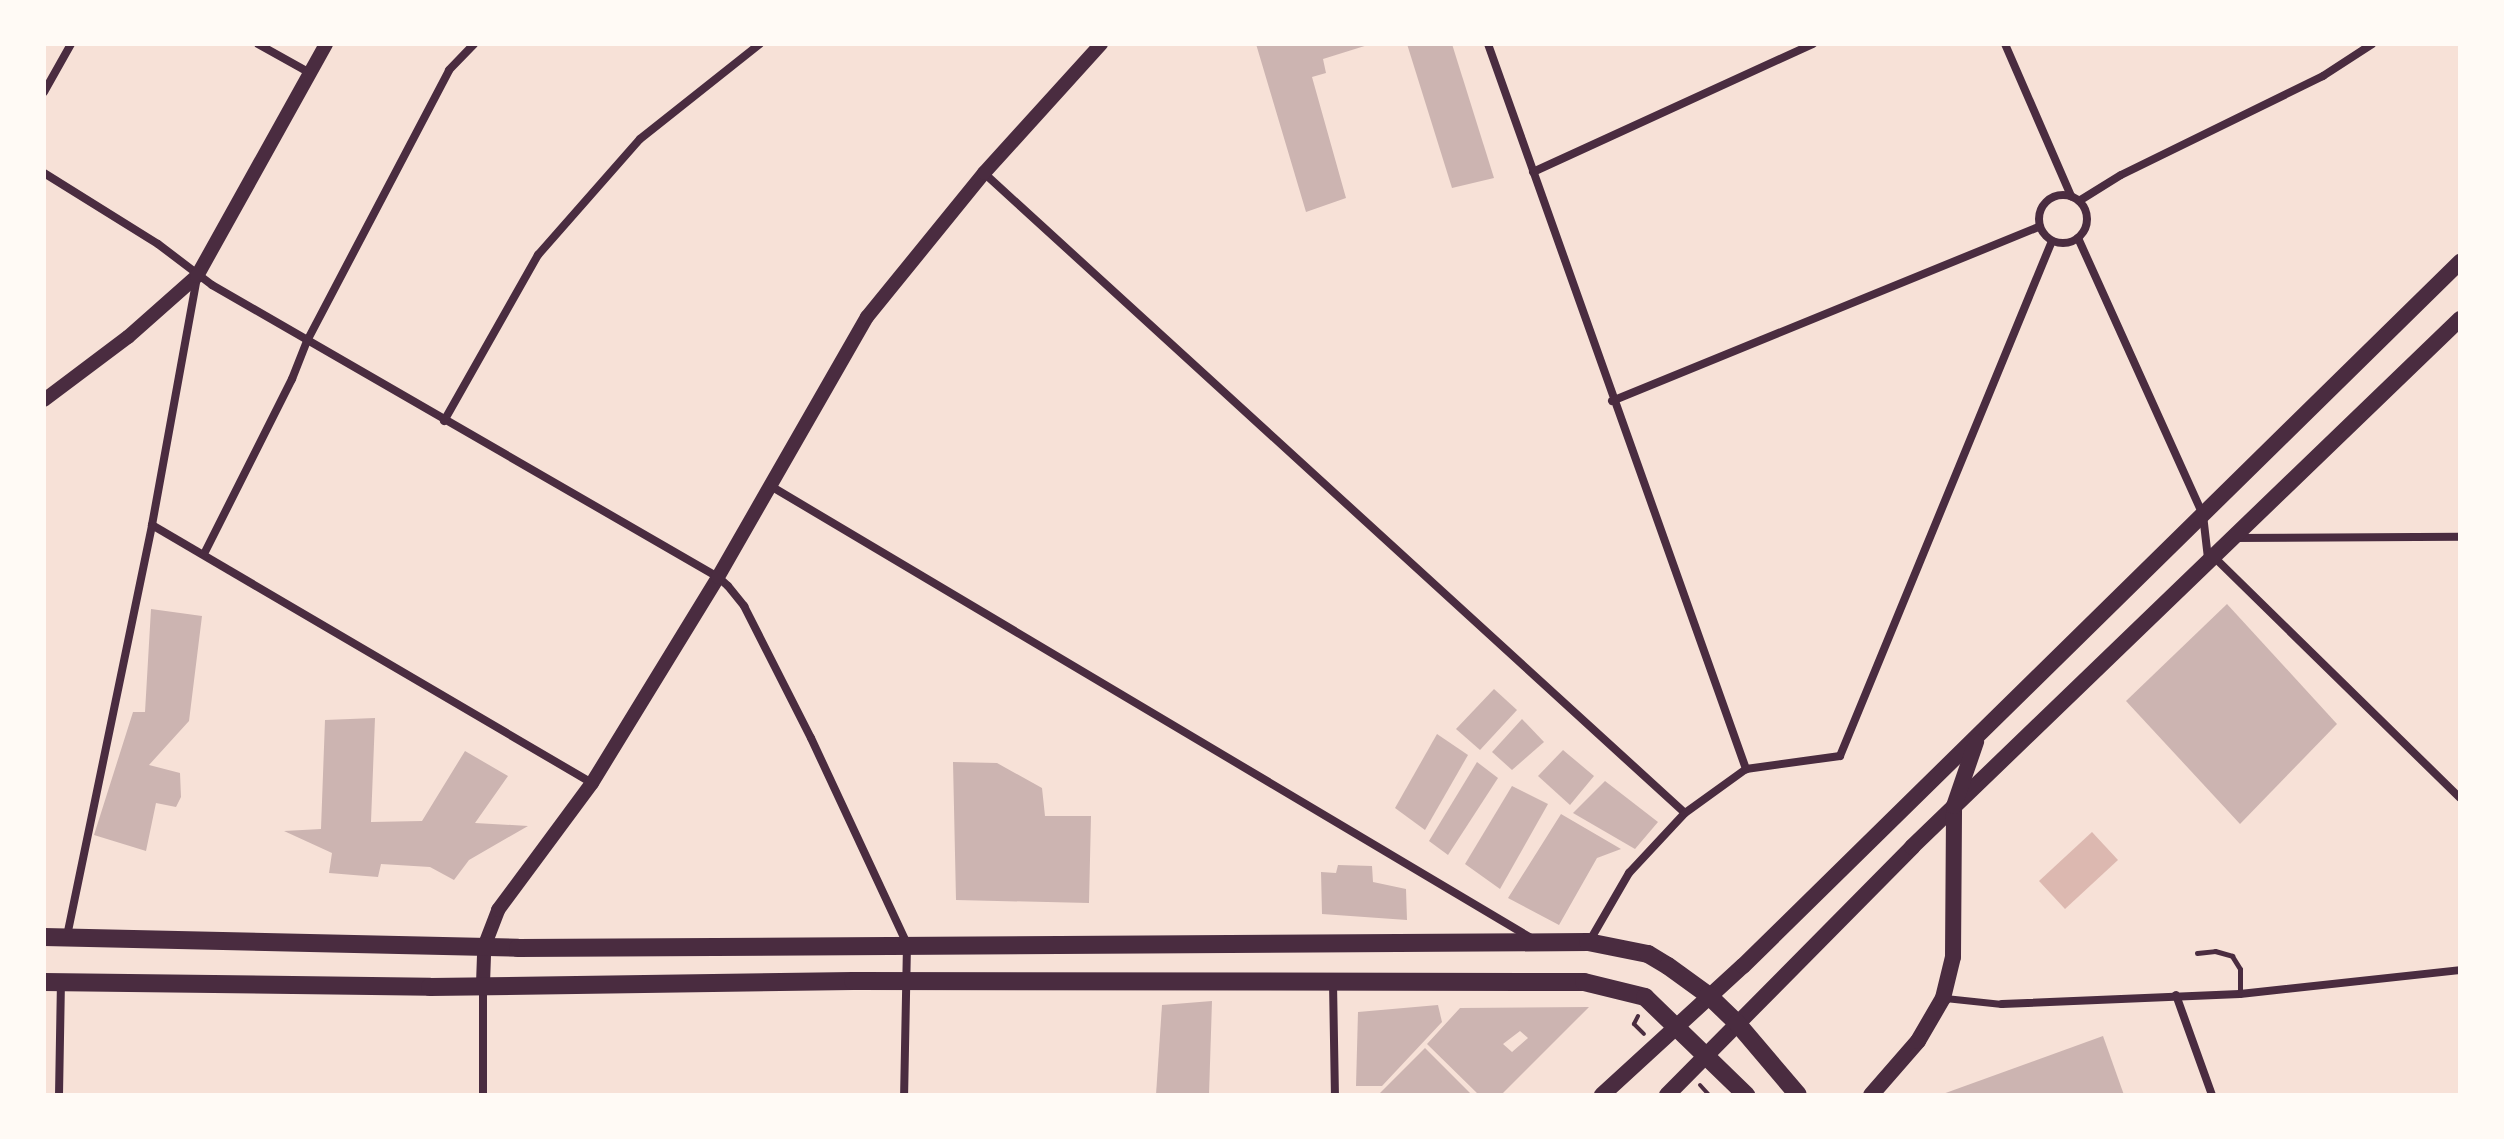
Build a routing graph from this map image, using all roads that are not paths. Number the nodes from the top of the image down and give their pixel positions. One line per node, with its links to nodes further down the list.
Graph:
1 (71, 44): 12 (street)
2 (258, 44): 11 (street)
3 (326, 44): 11 (street)
4 (474, 44): 24 (street)
5 (760, 44): 27 (street)
6 (1101, 44): 15 (street)
7 (1488, 44): 13 (street)
8 (1813, 44): 13 (street)
9 (2005, 44): 16 (street)
10 (2372, 44): 17 (street)
11 (308, 72): 22 (street)
12 (44, 92)
13 (1533, 172): 26 (street)
14 (44, 173): 22 (street)
15 (984, 173): 28 (street); 41 (street)
16 (2071, 196): 17 (street); 18 (street)
17 (2079, 201): 19 (street)
18 (2040, 226): 20 (street); 26 (street)
19 (2078, 238): 20 (street); 29 (street)
20 (2052, 241): 37 (street)
21 (2460, 262): 29 (main road)
22 (197, 276): 24 (street); 25 (street); 30 (street)
23 (2460, 319): 32 (main road)
24 (307, 341): 27 (street); 33 (street)
25 (44, 400)
26 (1612, 401): 37 (street)
27 (444, 421): 35 (street)
28 (769, 485): 35 (street); 45 (street)
29 (2203, 515): 34 (street); 36 (main road)
30 (152, 525): 33 (street); 42 (street)
31 (2460, 537): 32 (street)
32 (2233, 538): 34 (main road)
33 (204, 554): 38 (street)
34 (2212, 560): 39 (street); 40 (main road)
35 (718, 577): 38 (street); 46 (street)
36 (1978, 737): 40 (main road); 55 (main road)
37 (1746, 769): 41 (street)
38 (592, 783): 47 (street)
39 (2460, 798)
40 (1954, 806): 57 (main road); 59 (main road)
41 (1685, 813): 44 (street)
42 (67, 936): 43 (main road); 47 (main road)
43 (44, 937)
44 (1588, 942): 45 (main road); 55 (main road)
45 (1539, 943): 46 (main road)
46 (907, 944): 47 (main road); 50 (street)
47 (484, 947): 53 (street)
48 (2197, 953): 54 (lane)
49 (2460, 970): 54 (street)
50 (904, 981): 51 (main road); 53 (main road); 64 (street)
51 (1333, 982): 60 (main road); 65 (street)
52 (52, 983): 53 (main road); 62 (street)
53 (483, 984): 63 (street)
54 (2240, 994): 56 (street)
55 (1708, 995): 59 (main road); 60 (main road)
56 (2176, 995): 58 (street); 71 (street)
57 (1943, 998): 58 (street); 70 (main road)
58 (2002, 1004)
59 (1737, 1023): 61 (main road); 69 (main road)
60 (1675, 1025): 61 (main road); 66 (main road)
61 (1707, 1055): 67 (main road); 68 (main road)
62 (59, 1095)
63 (483, 1095)
64 (904, 1095)
65 (1335, 1095)
66 (1602, 1095)
67 (1667, 1095)
68 (1746, 1095)
69 (1798, 1095)
70 (1871, 1095)
71 (2212, 1095)

